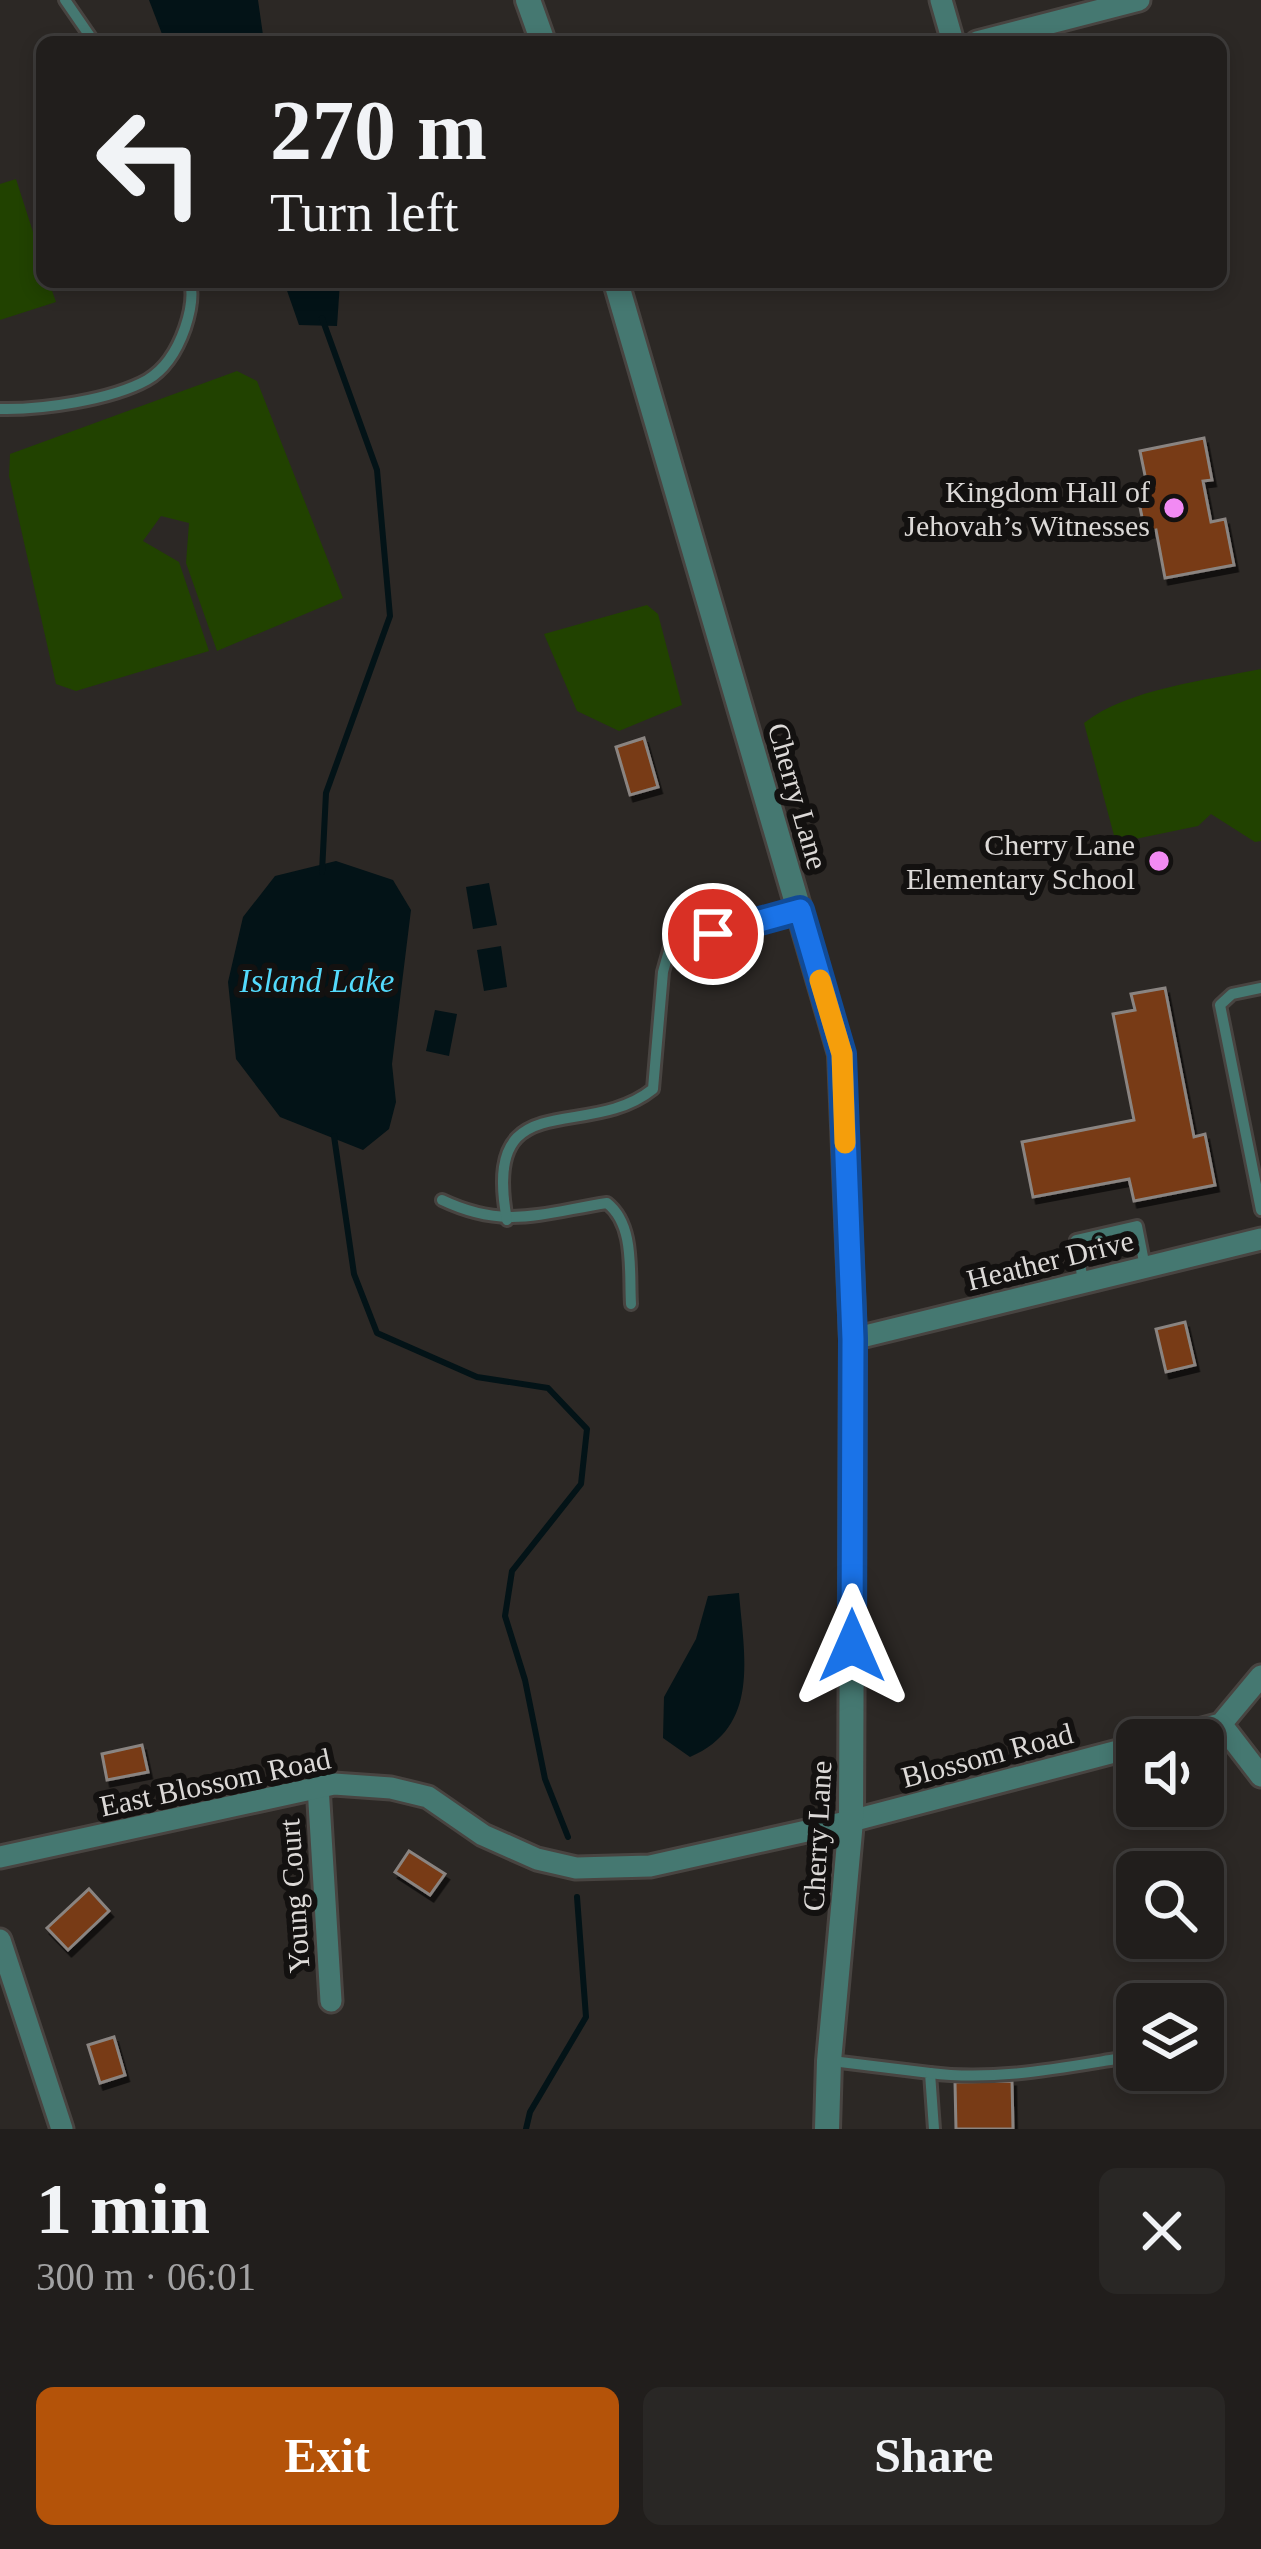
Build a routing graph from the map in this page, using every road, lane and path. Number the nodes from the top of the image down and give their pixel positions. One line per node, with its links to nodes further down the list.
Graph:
1 (65, 0): 5 (lane)
2 (528, 0): 6 (street)
3 (940, 0): 7 (street)
4 (1139, 0): 8 (street)
5 (90, 36)
6 (541, 36)
7 (951, 36)
8 (1000, 36)
9 (192, 288): 11 (lane)
10 (618, 288): 12 (street, Cherry Lane)
11 (0, 409)
12 (800, 910): 16 (lane); 21 (street, Cherry Lane)
13 (1261, 988): 15 (lane)
14 (442, 1200): 16 (lane)
15 (1261, 1210)
16 (507, 1220): 20 (lane)
17 (1261, 1239): 18 (street, Heather Drive)
18 (1145, 1267): 19 (street, Heather Drive); 19 (lane)
19 (1083, 1282): 21 (street, Heather Drive)
20 (631, 1304)
21 (853, 1339): 28 (street, Cherry Lane)
22 (1261, 1676): 23 (street)
23 (1224, 1720)
24 (1224, 1728): 26 (street)
25 (1116, 1752): 28 (street, Blossom Road)
26 (1261, 1775)
27 (317, 1786): 28 (street, East Blossom Road); 29 (street, East Blossom Road); 31 (street, Young Court)
28 (851, 1821): 33 (street, Cherry Lane)
29 (0, 1858)
30 (0, 1940): 35 (street)
31 (331, 2001)
32 (1116, 2059): 34 (lane)
33 (829, 2061): 34 (lane); 36 (street, Cherry Lane)
34 (931, 2073): 37 (lane)
35 (62, 2129)
36 (827, 2129)
37 (934, 2129)

